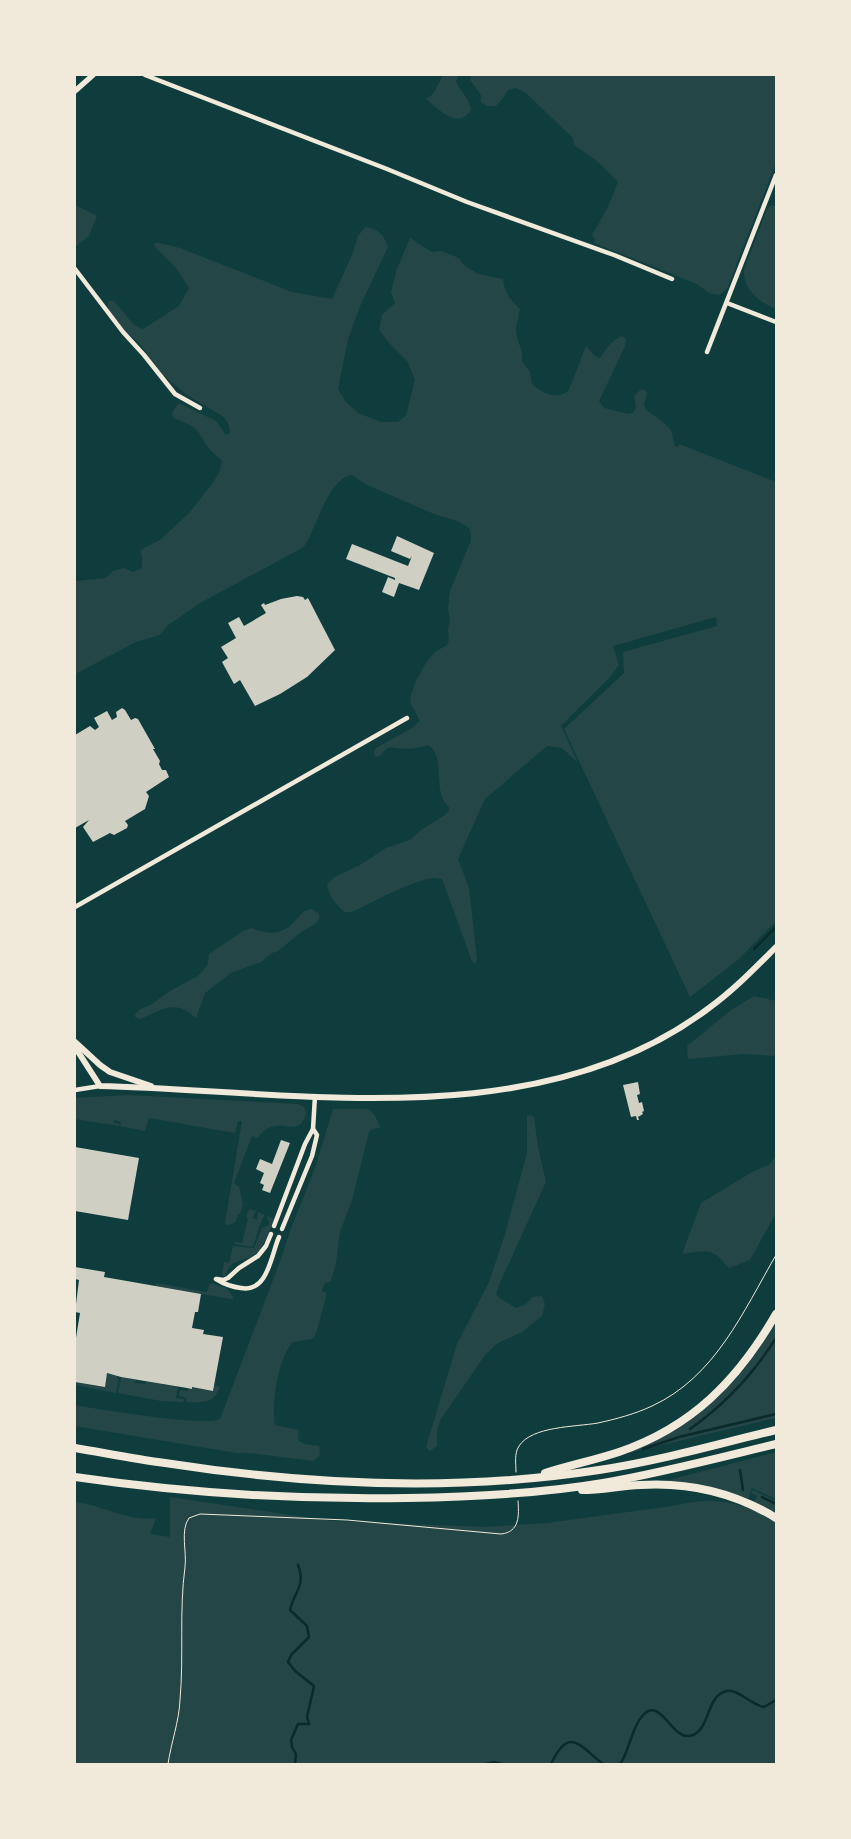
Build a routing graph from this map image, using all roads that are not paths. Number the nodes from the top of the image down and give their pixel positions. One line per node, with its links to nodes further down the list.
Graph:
1 (93, 75): 3 (street)
2 (144, 75): 6 (street)
3 (75, 91)
4 (776, 175): 7 (street)
5 (75, 269): 10 (street)
6 (672, 279)
7 (727, 303): 8 (street); 9 (street)
8 (776, 322)
9 (707, 352)
10 (200, 408)
11 (407, 718): 12 (street)
12 (75, 907)
13 (776, 946): 19 (main road)
14 (75, 1042): 17 (main road)
15 (75, 1047): 16 (main road)
16 (100, 1086): 17 (main road); 18 (street)
17 (157, 1088): 19 (main road)
18 (75, 1090)
19 (315, 1096): 20 (street)
20 (313, 1129): 21 (street); 22 (street)
21 (274, 1226)
22 (282, 1229)
23 (271, 1234): 24 (street)
24 (279, 1237)
25 (776, 1314): 30 (highway)
26 (776, 1430): 30 (highway)
27 (776, 1444): 31 (highway)
28 (75, 1447): 30 (highway)
29 (75, 1477): 31 (highway)
30 (526, 1478)
31 (563, 1488): 32 (highway)
32 (776, 1518)

